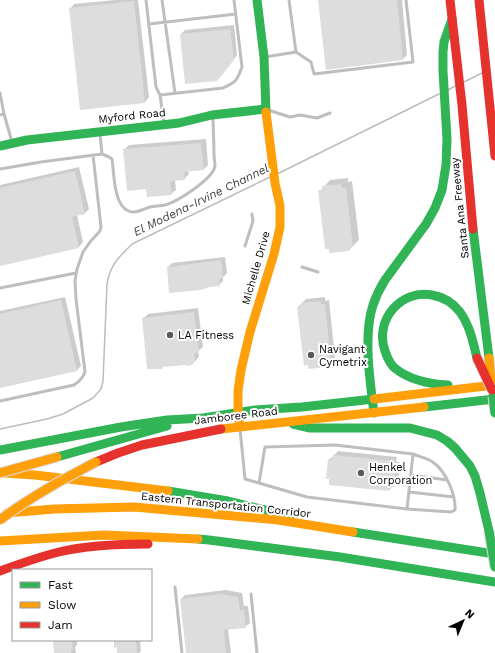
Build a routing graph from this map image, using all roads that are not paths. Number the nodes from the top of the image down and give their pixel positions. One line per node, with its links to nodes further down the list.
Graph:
1 (146, 0): 12 (lane)
2 (162, 0): 11 (lane)
3 (234, 0): 9 (lane)
4 (258, 0): 14 (main road, Michelle Drive)
5 (289, 0): 13 (lane)
6 (406, 0): 13 (lane)
7 (450, 0): 10 (main road, Santa Ana Freeway)
8 (479, 0): 18 (main road)
9 (236, 14): 11 (lane); 16 (lane)
10 (452, 19): 40 (main road, Santa Ana Freeway, bridge); 41 (main road)
11 (165, 22): 12 (lane); 16 (lane)
12 (149, 24): 17 (lane)
13 (296, 52): 14 (lane)
14 (264, 57): 20 (main road, Michelle Drive)
15 (0, 93): 23 (lane)
16 (175, 93): 17 (lane)
17 (160, 95): 25 (lane)
18 (488, 95): 19 (main road); 31 (main road)
19 (495, 108)
20 (266, 109): 21 (lane); 24 (main road, Myford Road); 43 (main road, Michelle Drive)
21 (330, 113)
22 (0, 114): 23 (lane)
23 (4, 114): 27 (lane)
24 (212, 115): 25 (main road, Myford Road); 29 (lane)
25 (164, 125): 26 (main road, Myford Road)
26 (100, 132): 27 (main road, Myford Road); 29 (lane)
27 (13, 143): 28 (main road, Myford Road)
28 (0, 146)
29 (102, 154): 30 (lane)
30 (93, 155): 32 (lane); 37 (lane)
31 (495, 156)
32 (0, 170)
33 (252, 214): 34 (lane)
34 (245, 246)
35 (302, 267): 36 (lane)
36 (318, 272)
37 (76, 273): 38 (lane); 42 (lane)
38 (0, 288)
39 (474, 387): 40 (main road, Jamboree Road); 40 (main road, bridge); 41 (main road, Jamboree Road)
40 (494, 391): 44 (main road, Jamboree Road); 45 (main road, Santa Ana Freeway, bridge)
41 (372, 399): 43 (main road, Jamboree Road); 44 (main road)
42 (0, 401)
43 (238, 413): 46 (main road, Jamboree Road); 48 (main road, Michelle Drive)
44 (374, 413): 47 (main road, Jamboree Road)
45 (495, 413)
46 (203, 418): 49 (main road, Jamboree Road); 51 (main road, bridge)
47 (285, 422): 48 (main road, Jamboree Road); 64 (main road, bridge)
48 (240, 426): 54 (lane, Michelle Drive); 59 (main road, Jamboree Road, bridge)
49 (0, 450)
50 (414, 454): 52 (lane); 53 (lane); 54 (lane)
51 (0, 473): 60 (main road)
52 (411, 475): 53 (lane); 55 (lane)
53 (447, 480): 56 (lane)
54 (259, 483): 57 (lane)
55 (409, 492): 56 (lane); 57 (lane)
56 (454, 497): 57 (lane)
57 (407, 509)
58 (0, 514): 60 (main road, Eastern Transportation Corridor)
59 (0, 520)
60 (332, 528): 63 (main road, Eastern Transportation Corridor)
61 (0, 541): 62 (main road)
62 (235, 543): 65 (main road); 66 (main road)
63 (495, 554)
64 (495, 567)
65 (0, 571)
66 (495, 582)
67 (176, 587): 69 (lane)
68 (251, 594): 70 (lane)
69 (182, 653)
70 (257, 653)

